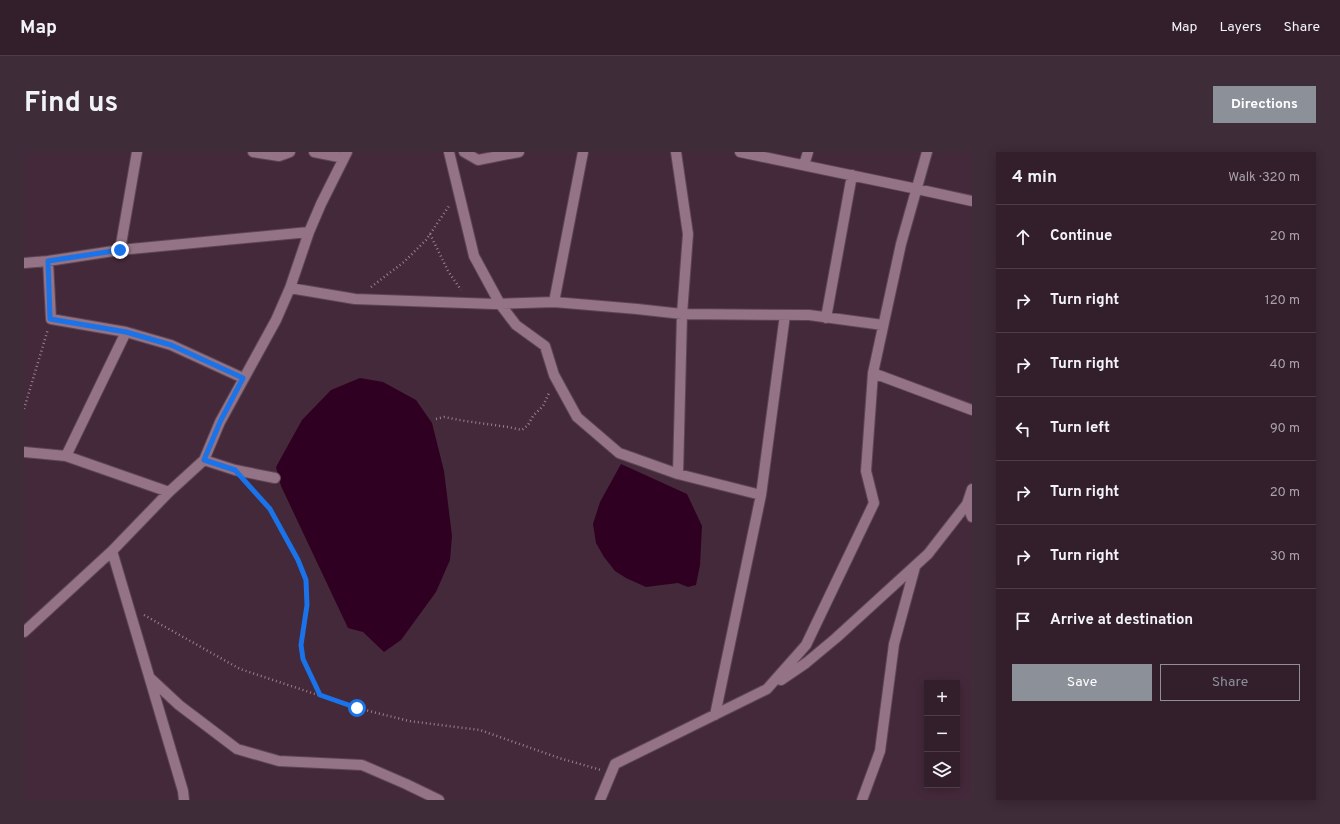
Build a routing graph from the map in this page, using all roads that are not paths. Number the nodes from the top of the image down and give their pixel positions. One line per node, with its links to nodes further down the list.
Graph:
1 (137, 152): 19 (street)
2 (253, 152): 3 (street)
3 (290, 152)
4 (314, 152): 13 (street)
5 (449, 152): 24 (street)
6 (464, 152): 7 (street)
7 (519, 152)
8 (583, 152): 23 (street)
9 (676, 152): 25 (street)
10 (740, 152): 14 (street)
11 (808, 152): 14 (street)
12 (927, 152): 16 (street)
13 (346, 155): 18 (street)
14 (804, 165): 15 (street)
15 (852, 175): 16 (street); 27 (street)
16 (917, 189): 17 (street); 28 (street)
17 (972, 202)
18 (309, 232): 19 (street); 22 (street)
19 (120, 250): 20 (street)
20 (48, 261): 21 (street); 29 (street)
21 (24, 263)
22 (290, 288): 24 (street); 31 (street)
23 (554, 302): 24 (street); 25 (street)
24 (500, 304): 36 (street)
25 (682, 314): 26 (street); 36 (street)
26 (784, 315): 27 (street); 40 (street)
27 (826, 318): 28 (street)
28 (883, 325): 30 (street)
29 (126, 332): 31 (street); 34 (street)
30 (873, 373): 32 (street); 47 (street)
31 (243, 378): 35 (street)
32 (972, 410)
33 (24, 452): 34 (street)
34 (66, 456): 39 (street)
35 (204, 460): 37 (street); 39 (street)
36 (678, 474): 40 (street)
37 (275, 478)
38 (972, 488): 41 (street)
39 (169, 492): 43 (street)
40 (762, 495): 48 (street)
41 (967, 504): 42 (street); 44 (street)
42 (972, 517)
43 (112, 551): 45 (street); 46 (street)
44 (915, 567): 47 (street); 52 (street)
45 (24, 632)
46 (150, 678): 49 (street); 50 (street)
47 (767, 689): 48 (street)
48 (715, 715): 51 (street)
49 (184, 800)
50 (439, 800)
51 (600, 800)
52 (862, 800)

